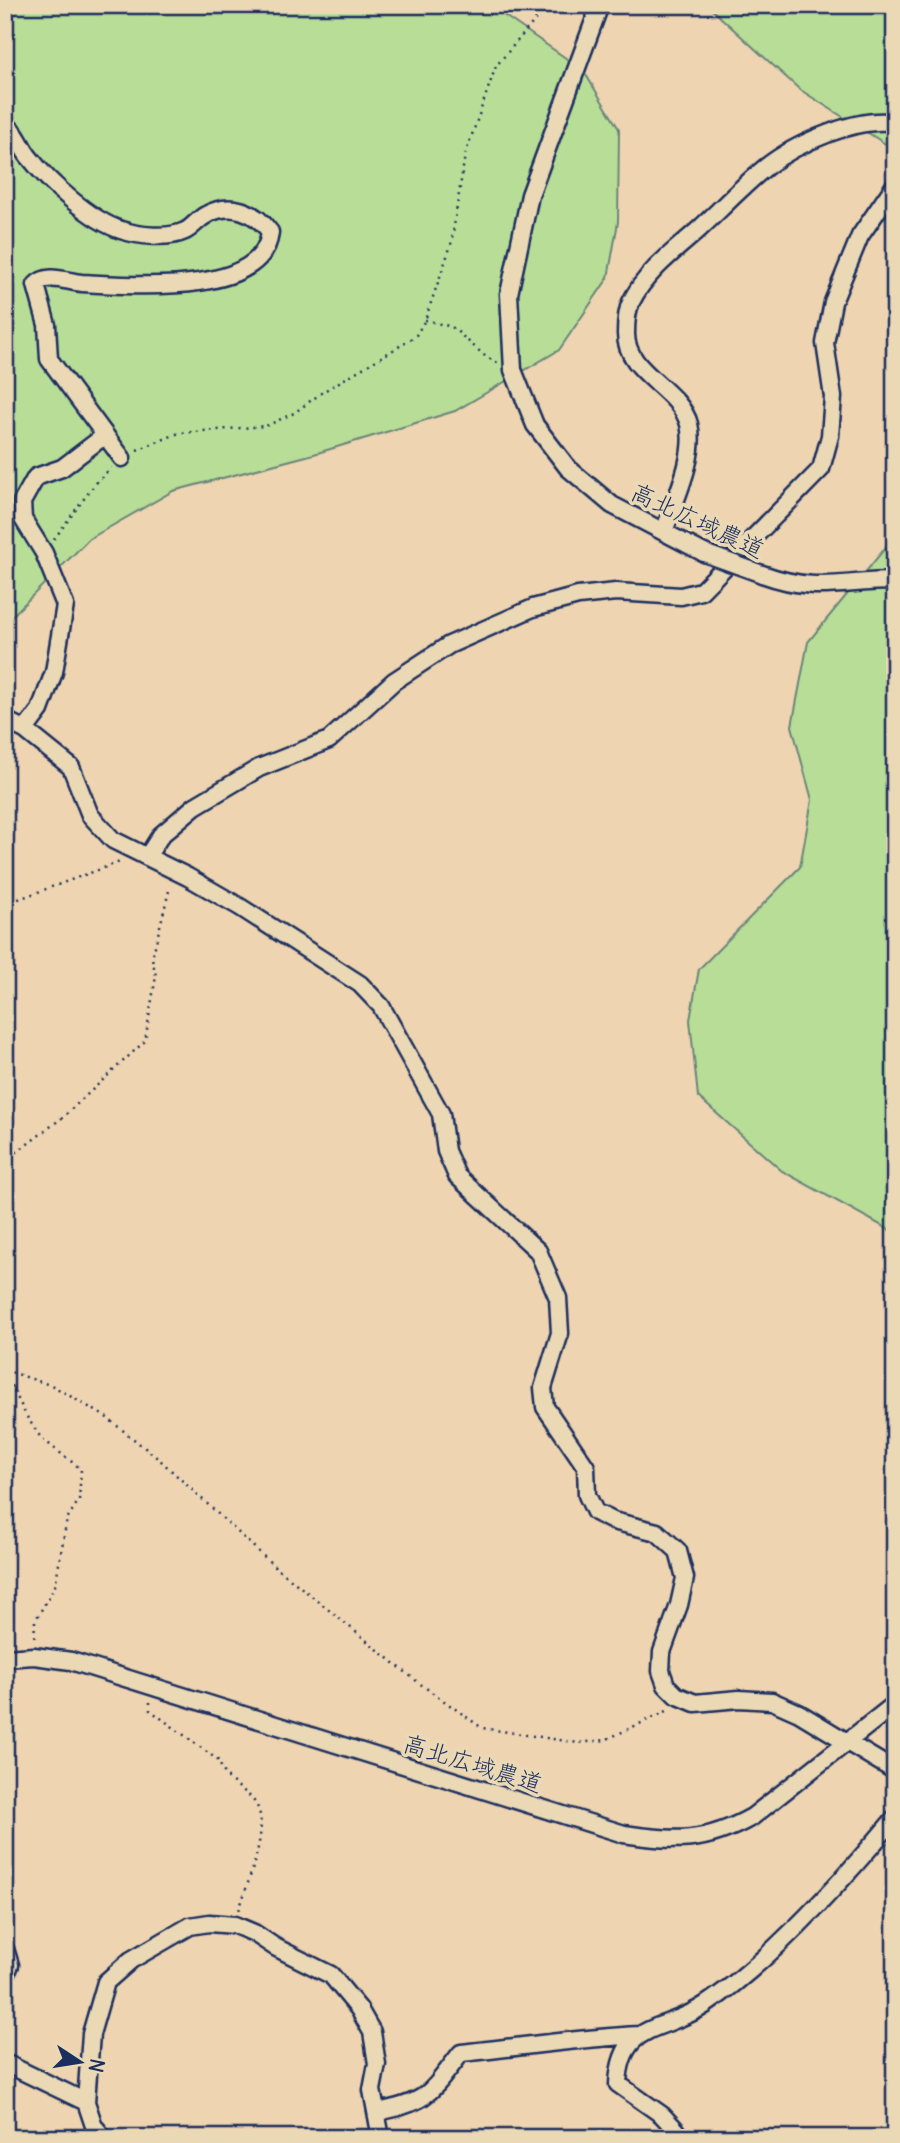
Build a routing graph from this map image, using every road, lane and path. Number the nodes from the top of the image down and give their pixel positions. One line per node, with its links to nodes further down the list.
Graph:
1 (548, 5): 6 (path)
2 (600, 5): 7 (street, 高北広域農道)
3 (895, 123): 10 (street)
4 (5, 125): 8 (street)
5 (895, 186): 15 (street)
6 (425, 320): 7 (path); 9 (path)
7 (513, 370): 10 (street, 高北広域農道)
8 (104, 436): 9 (street); 11 (street)
9 (122, 458): 11 (path)
10 (664, 532): 12 (street, 高北広域農道, bridge)
11 (44, 553): 14 (street)
12 (895, 580)
13 (5, 720): 14 (street)
14 (24, 730): 15 (street)
15 (142, 854): 16 (street); 17 (path)
16 (174, 870): 18 (path); 23 (street)
17 (5, 904)
18 (5, 1161)
19 (5, 1372): 20 (path); 23 (path)
20 (34, 1656): 21 (street, 高北広域農道); 22 (street, 高北広域農道)
21 (5, 1658)
22 (150, 1685): 25 (street, 高北広域農道); 28 (path)
23 (695, 1703): 25 (street)
24 (895, 1704): 25 (street, 高北広域農道)
25 (846, 1744): 26 (street)
26 (895, 1771)
27 (895, 1818): 31 (street)
28 (235, 1925): 33 (street); 34 (street)
29 (5, 1949): 30 (street)
30 (5, 1977)
31 (641, 2035): 34 (street); 37 (street)
32 (5, 2063): 33 (street)
33 (86, 2102): 35 (street)
34 (377, 2112): 36 (street)
35 (104, 2138)
36 (380, 2138)
37 (676, 2138)

